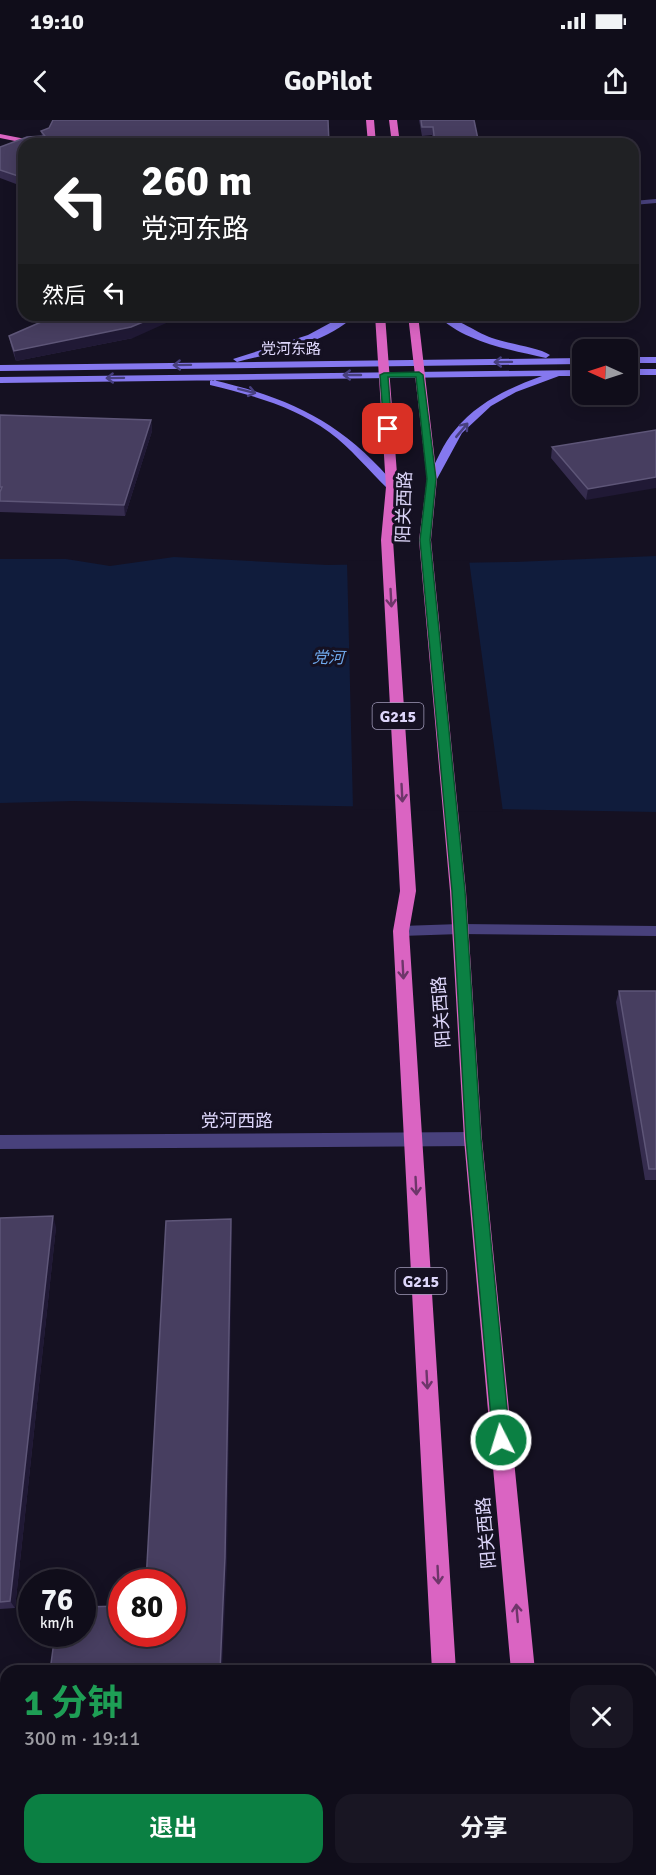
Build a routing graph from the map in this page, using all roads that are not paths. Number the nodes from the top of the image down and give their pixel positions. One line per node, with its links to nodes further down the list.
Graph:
1 (370, 120): 4 (highway)
2 (393, 120): 5 (highway)
3 (0, 136): 6 (highway)
4 (372, 138)
5 (395, 138)
6 (18, 140)
7 (656, 201): 8 (street)
8 (639, 203)
9 (340, 321): 17 (main road)
10 (380, 321): 19 (highway, 阳关西路 / G215)
11 (414, 321): 20 (highway, 阳关西路 / G215)
12 (449, 321): 13 (main road)
13 (572, 359)
14 (638, 360): 15 (main road)
15 (656, 360)
16 (572, 361): 20 (main road, 党河东路, one-way to 20)
17 (215, 364): 18 (main road, 党河东路, one-way to 18); 19 (main road, 党河东路)
18 (0, 368)
19 (384, 369): 20 (main road, 党河东路); 25 (main road, 党河东路, one-way to 25); 28 (highway, 阳关西路 / G215)
20 (419, 369): 23 (main road, 党河东路); 27 (highway, 阳关西路 / G215)
21 (638, 372): 22 (main road)
22 (656, 372)
23 (558, 373): 24 (main road, 党河东路); 27 (main road, one-way to 23)
24 (572, 373)
25 (190, 377): 26 (main road, 党河东路, one-way to 26); 28 (main road, one-way to 28)
26 (0, 380)
27 (432, 479): 29 (highway, 阳关西路 / G215)
28 (392, 487): 30 (highway, 阳关西路 / G215, one-way to 30)
29 (460, 929): 30 (street); 31 (street); 32 (highway, 阳关西路 / G215)
30 (401, 931): 33 (highway, 阳关西路 / G215, one-way to 33)
31 (656, 931)
32 (473, 1139): 33 (street, 党河西路); 36 (highway, 阳关西路 / G215, one-way to 32)
33 (413, 1140): 34 (street, 党河西路); 35 (highway, 阳关西路 / G215, one-way to 35)
34 (0, 1142)
35 (444, 1665)
36 (522, 1665)

